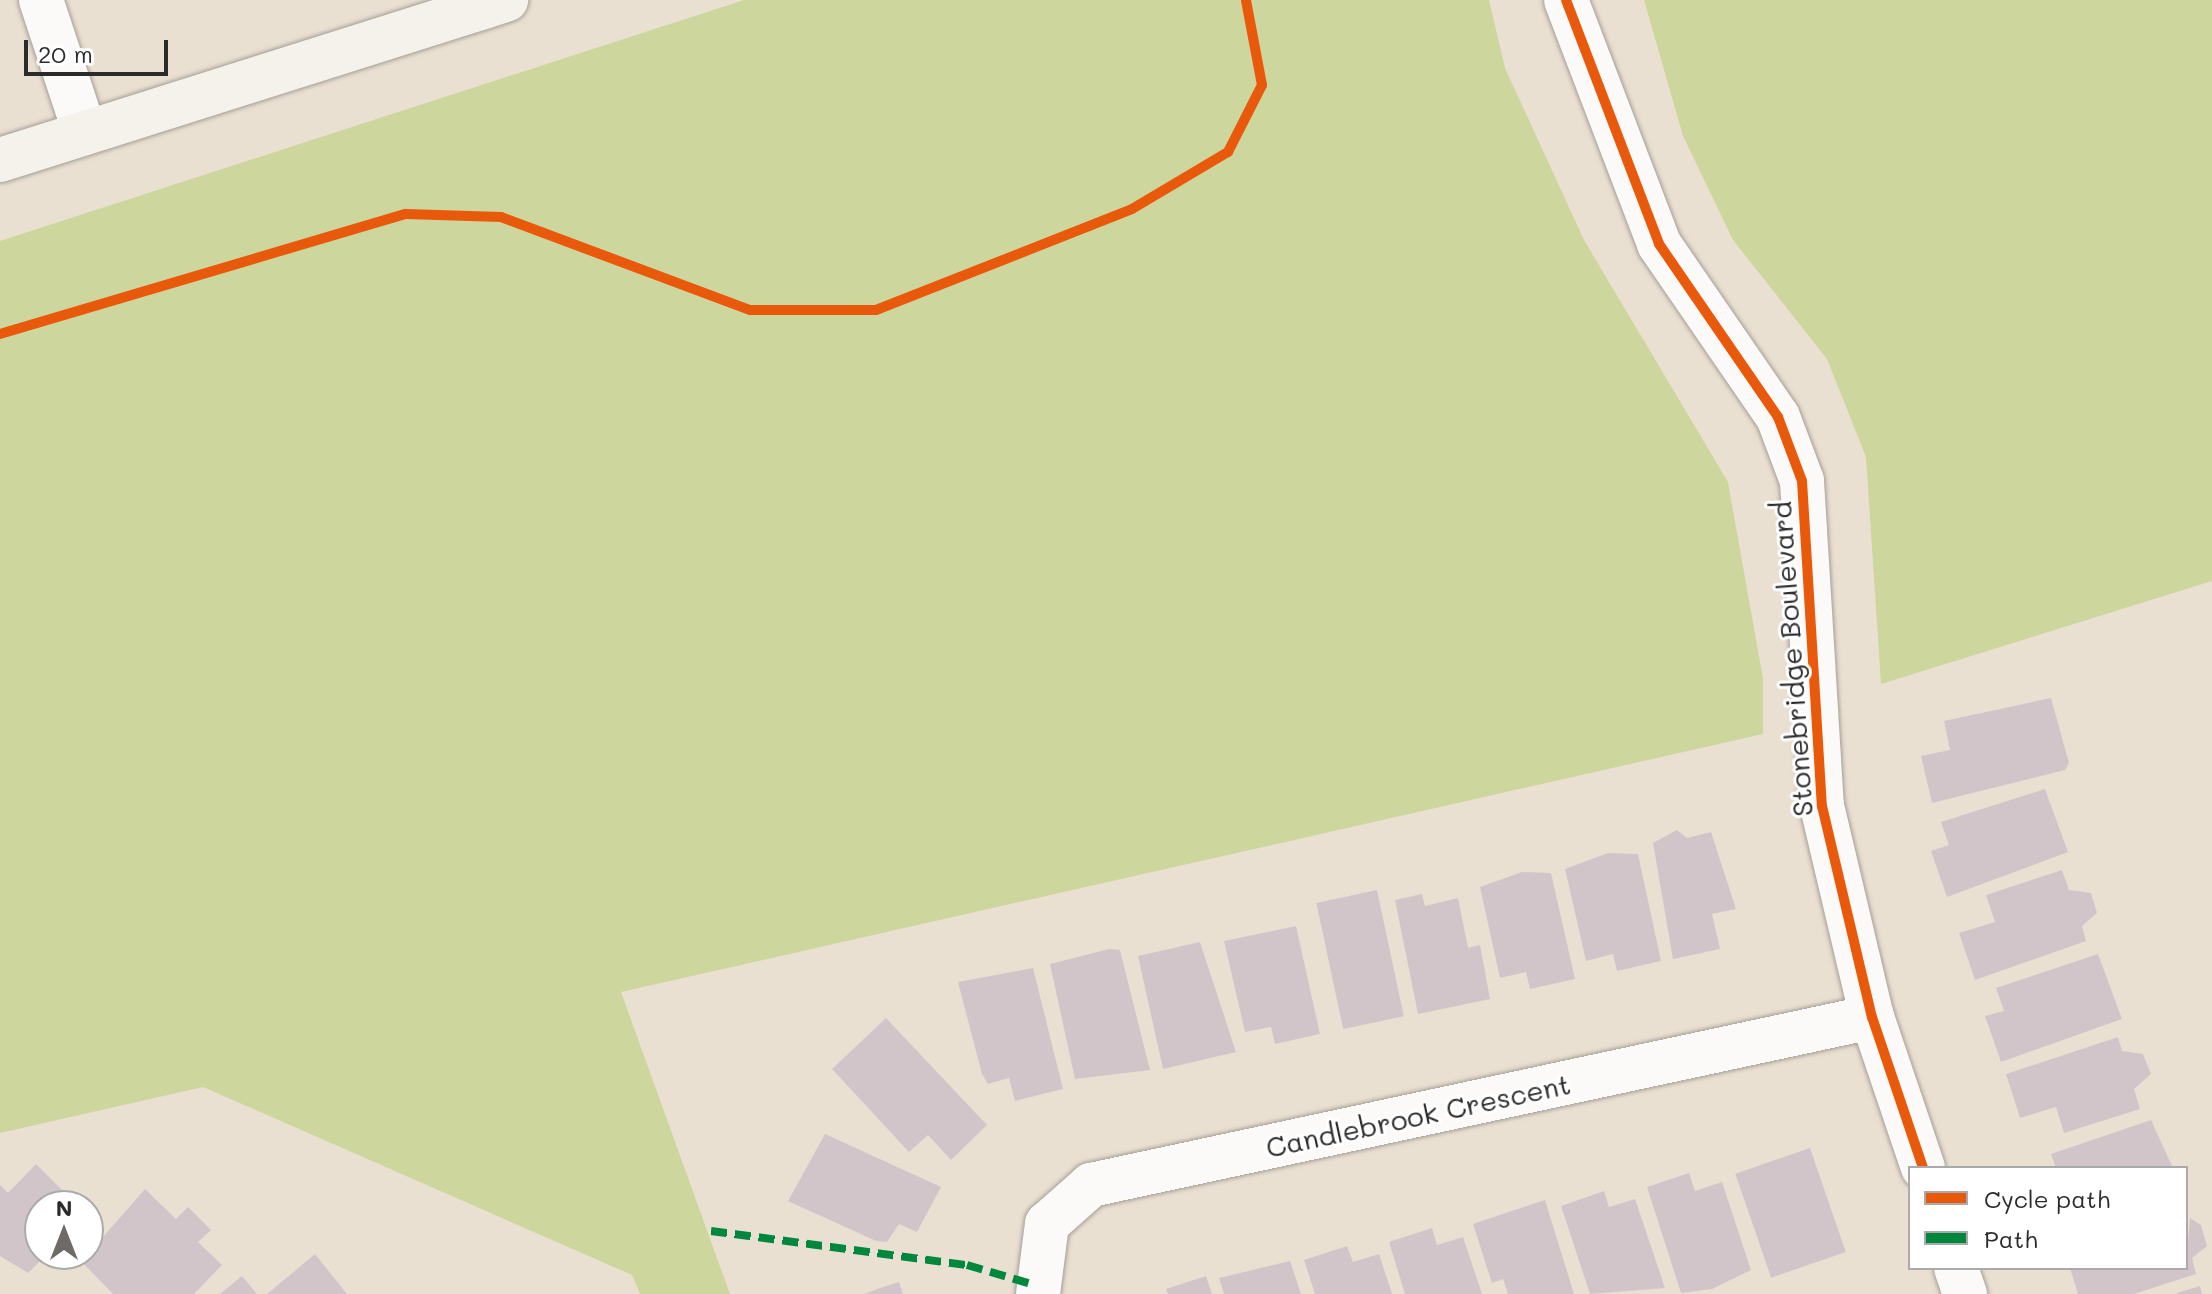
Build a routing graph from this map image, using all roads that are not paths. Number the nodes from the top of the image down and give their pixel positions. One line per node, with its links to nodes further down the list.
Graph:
1 (41, 0): 4 (street)
2 (506, 0): 4 (main road)
3 (1566, 0): 6 (street, Stonebridge Boulevard)
4 (85, 133): 5 (main road)
5 (0, 160)
6 (1872, 1017): 7 (street, Stonebridge Boulevard); 9 (street, Candlebrook Crescent)
7 (1922, 1166)
8 (1957, 1270): 10 (street)
9 (1038, 1294)
10 (1965, 1294)

